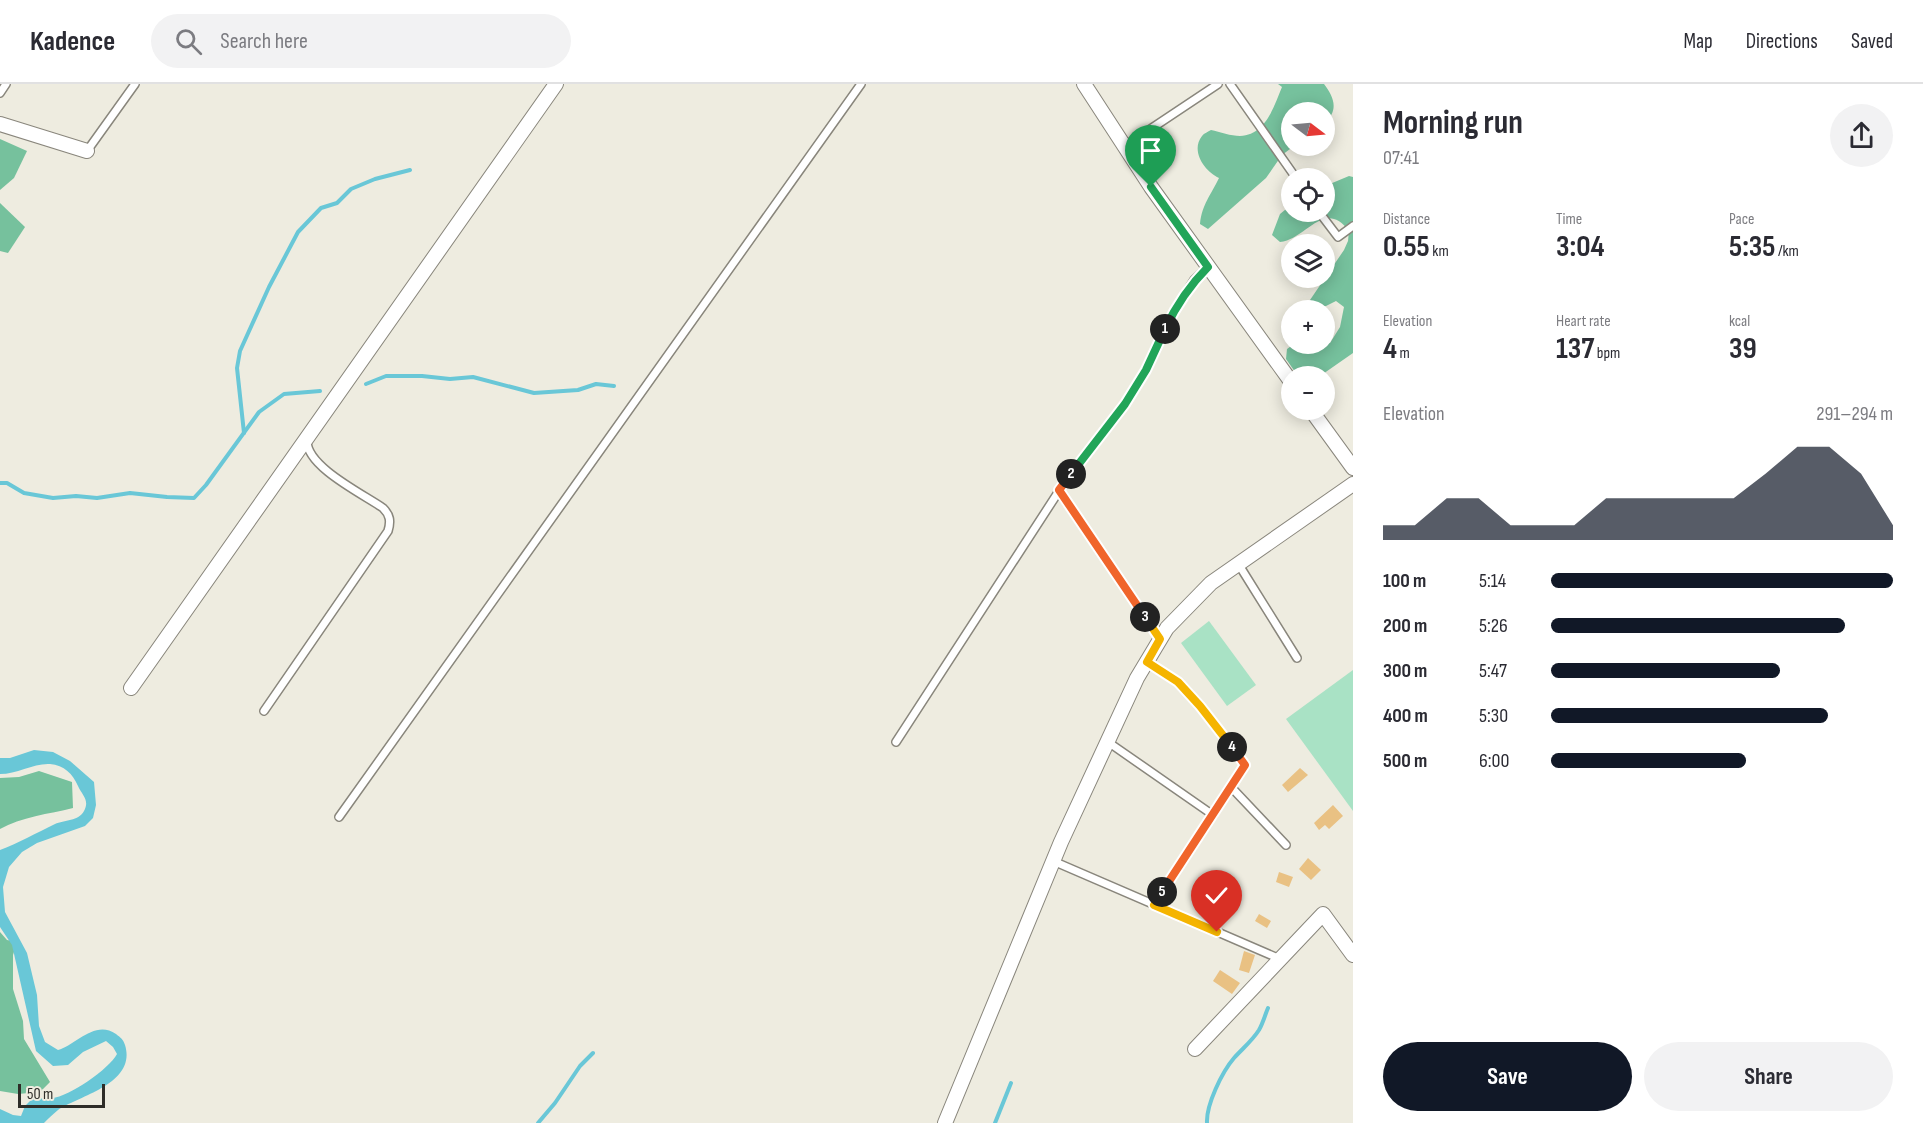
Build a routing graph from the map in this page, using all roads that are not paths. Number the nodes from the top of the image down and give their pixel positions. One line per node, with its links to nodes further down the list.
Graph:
1 (6, 84): 8 (lane)
2 (135, 84): 11 (lane)
3 (556, 84): 18 (street)
4 (861, 84): 32 (lane)
5 (1084, 84): 10 (street)
6 (1218, 84): 10 (lane)
7 (1230, 84): 12 (lane)
8 (0, 93)
9 (0, 124): 11 (street)
10 (1125, 146): 15 (street)
11 (87, 151)
12 (1289, 168)
13 (1327, 222): 14 (lane)
14 (1353, 226)
15 (1208, 267): 16 (street); 21 (lane)
16 (1281, 368)
17 (1318, 420): 19 (street)
18 (307, 438): 26 (street); 27 (lane)
19 (1353, 468)
20 (1353, 484): 22 (street)
21 (1059, 490): 23 (lane); 28 (lane)
22 (1239, 565): 23 (street); 24 (lane)
23 (1160, 639): 25 (street)
24 (1297, 658)
25 (1147, 662): 29 (street); 30 (lane)
26 (131, 688)
27 (264, 711)
28 (896, 742)
29 (1108, 742): 31 (lane); 34 (street)
30 (1231, 787): 31 (lane); 33 (lane)
31 (1213, 815): 35 (lane)
32 (339, 817)
33 (1286, 845)
34 (1053, 861): 35 (lane); 39 (street)
35 (1154, 905): 37 (lane)
36 (1353, 955): 37 (street)
37 (1280, 959): 38 (street)
38 (1195, 1049)
39 (945, 1123)

